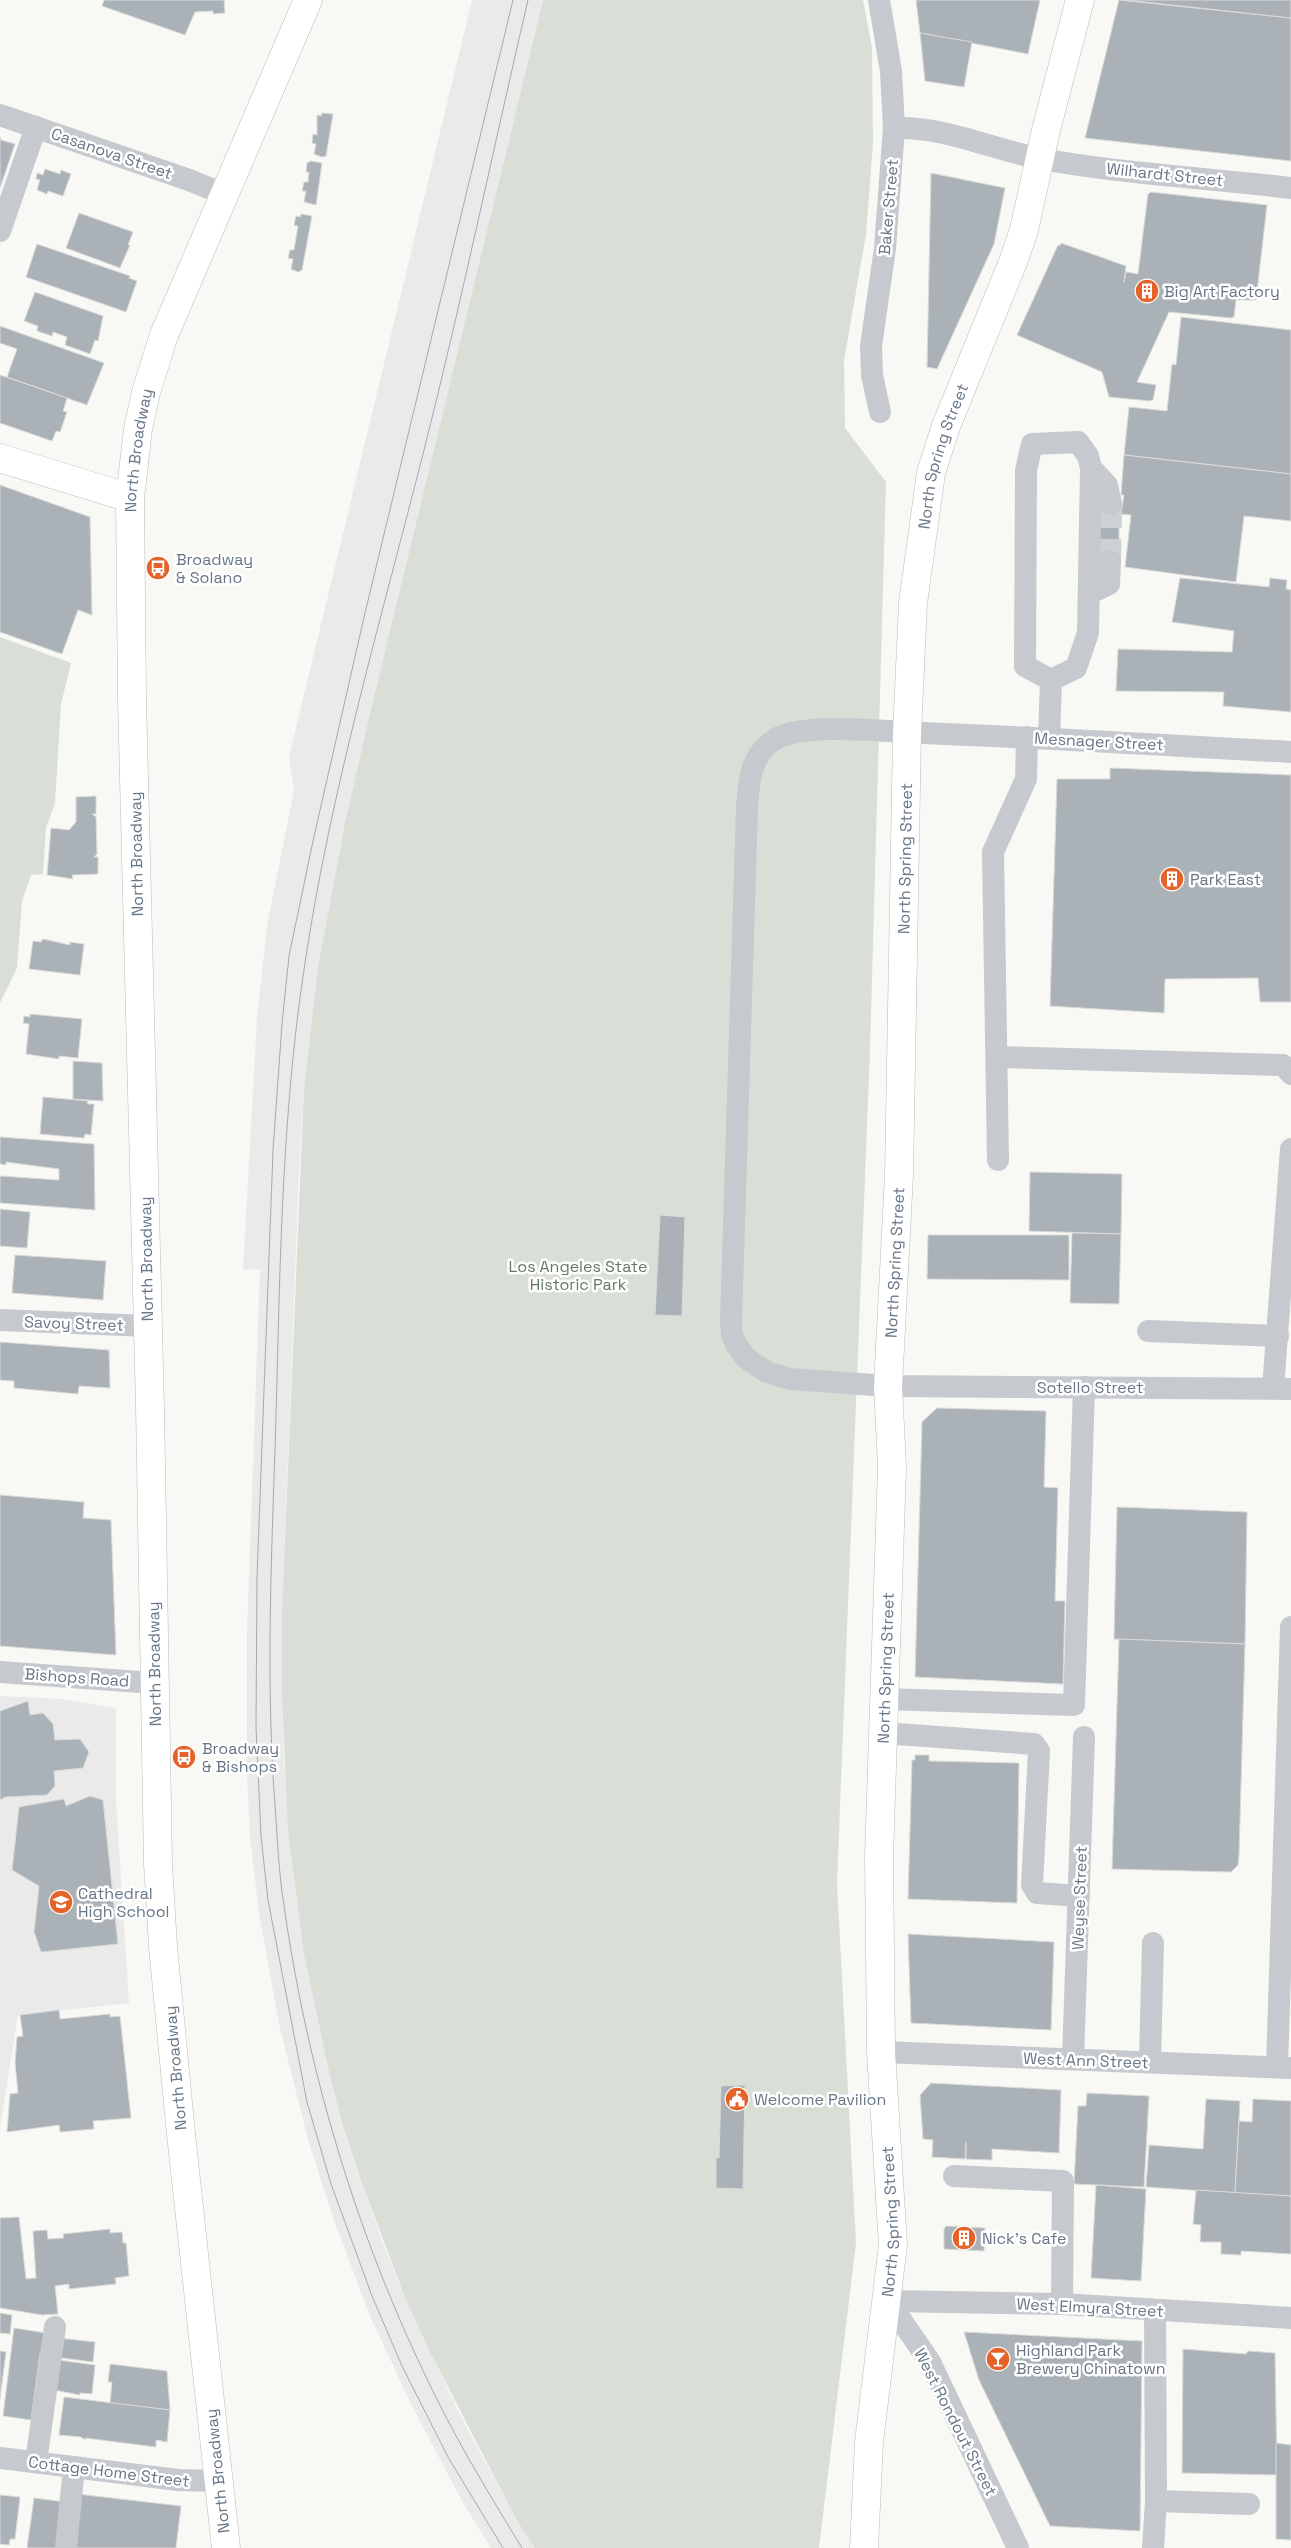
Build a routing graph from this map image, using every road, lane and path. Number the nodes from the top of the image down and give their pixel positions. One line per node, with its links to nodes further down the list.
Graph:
1 (308, 0): 9 (main road, North Broadway)
2 (879, 0): 6 (street, Baker Street)
3 (1080, 0): 7 (main road, North Spring Street)
4 (0, 115): 5 (street, Casanova Street)
5 (36, 127): 9 (street, Casanova Street); 10 (street)
6 (894, 128): 7 (street, Wilhardt Street); 11 (street, Baker Street)
7 (1040, 158): 8 (street, Wilhardt Street); 19 (main road, North Spring Street)
8 (1291, 188)
9 (223, 194): 14 (main road, North Broadway)
10 (0, 231)
11 (880, 412)
12 (0, 458): 14 (main road)
13 (1091, 468): 15 (street); 17 (street); 18 (street)
14 (130, 498): 27 (main road, North Broadway)
15 (1111, 504)
16 (1110, 561): 17 (street)
17 (1090, 593): 18 (street)
18 (1051, 680): 20 (street)
19 (907, 733): 20 (street, Mesnager Street); 30 (main road, North Spring Street); 30 (street, Mesnager Street)
20 (1038, 738): 21 (street, Mesnager Street); 22 (street)
21 (1291, 752)
22 (997, 1057): 23 (street); 25 (street)
23 (1291, 1074)
24 (1291, 1149): 29 (street)
25 (998, 1160)
26 (0, 1320): 27 (street, Savoy Street)
27 (148, 1326): 35 (main road, North Broadway)
28 (1148, 1331): 29 (street)
29 (1278, 1336): 32 (street)
30 (888, 1386): 31 (street, Sotello Street); 36 (main road, North Spring Street)
31 (1084, 1386): 32 (street, Sotello Street); 36 (street)
32 (1282, 1389)
33 (1291, 1627): 44 (street)
34 (0, 1672): 35 (street, Bishops Road)
35 (154, 1683): 54 (main road, North Broadway)
36 (884, 1700): 37 (main road, North Spring Street)
37 (883, 1733): 39 (street); 41 (main road, North Spring Street)
38 (1084, 1737): 39 (street, Weyse Street)
39 (1079, 1896): 42 (street, Weyse Street)
40 (1153, 1943): 43 (street)
41 (881, 2052): 42 (street, West Ann Street); 46 (main road, North Spring Street)
42 (1073, 2059): 43 (street, West Ann Street)
43 (1150, 2062): 44 (street, West Ann Street)
44 (1284, 2067)
45 (954, 2176): 47 (street)
46 (888, 2301): 47 (street, West Elmyra Street); 59 (main road, North Spring Street); 60 (street, West Rondout Street)
47 (1062, 2304): 48 (street, West Elmyra Street)
48 (1155, 2310): 49 (street, West Elmyra Street); 55 (street)
49 (1291, 2318)
50 (55, 2327): 52 (street)
51 (0, 2458): 52 (street, Cottage Home Street)
52 (36, 2462): 53 (street, Cottage Home Street)
53 (74, 2467): 54 (street, Cottage Home Street); 57 (street)
54 (217, 2481): 58 (main road, North Broadway)
55 (1156, 2501): 56 (street); 61 (street)
56 (1249, 2504)
57 (66, 2548)
58 (226, 2548)
59 (864, 2548)
60 (1018, 2548)
61 (1152, 2548)

